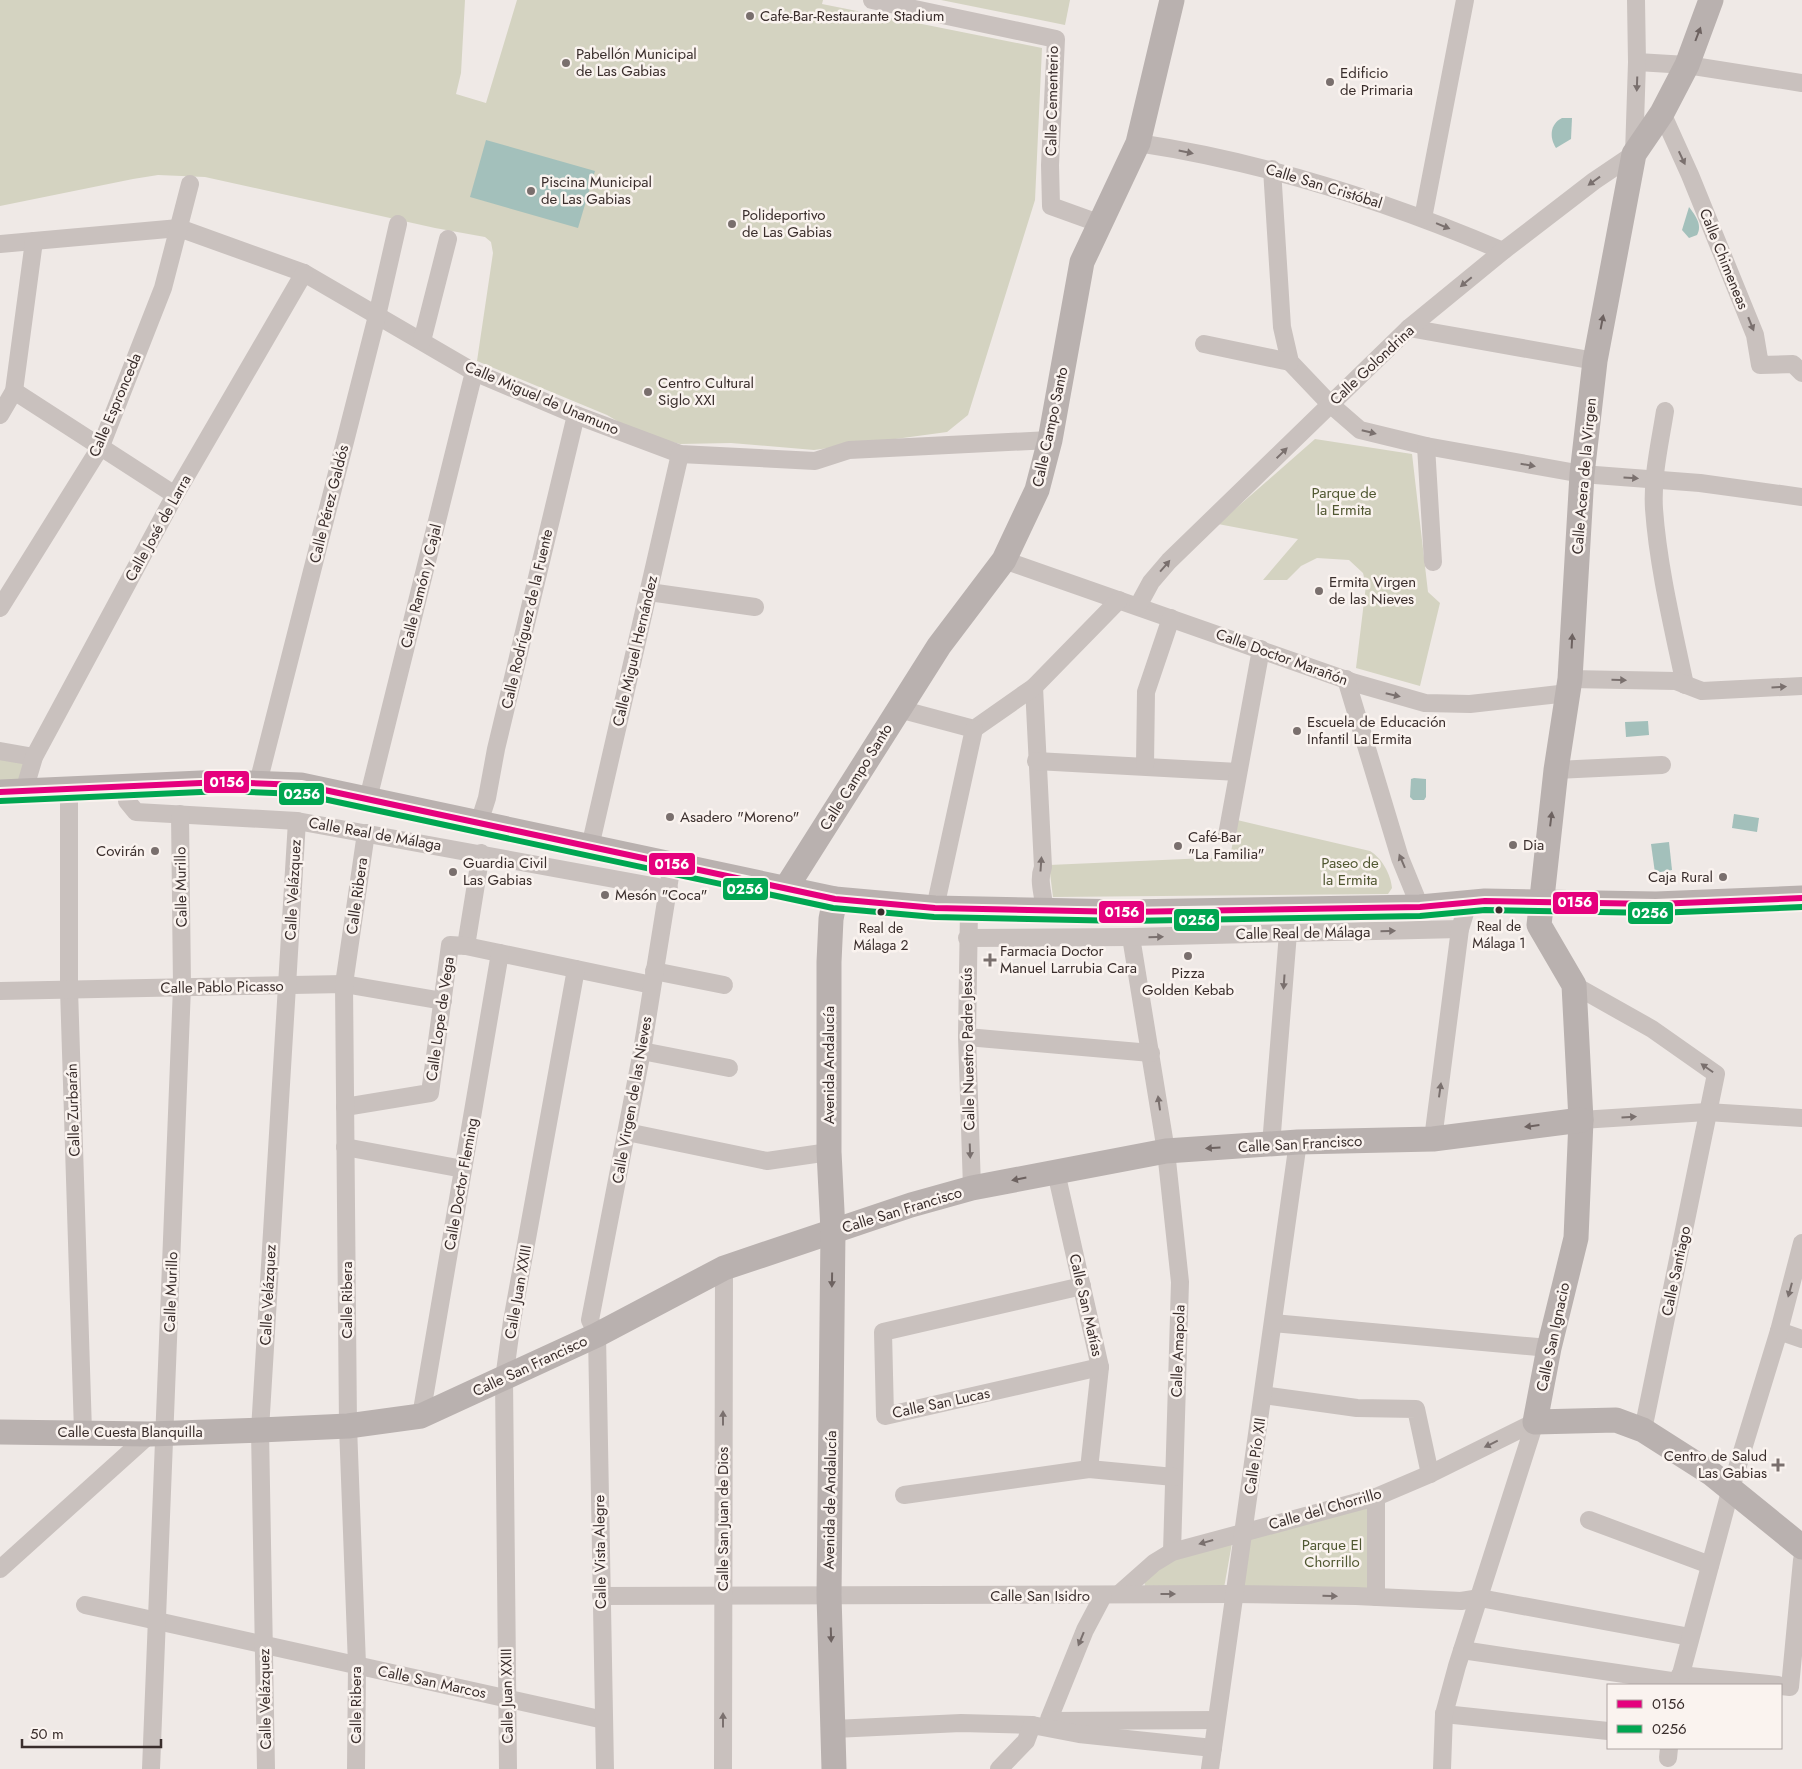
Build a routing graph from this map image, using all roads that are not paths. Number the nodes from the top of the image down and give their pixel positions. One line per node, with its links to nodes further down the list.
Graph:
1 (872, 0): 16 (street, Calle Cementerio)
2 (1172, 0): 10 (street, Calle Campo Santo)
3 (1465, 0): 14 (street)
4 (1636, 0): 6 (street)
5 (1711, 0): 7 (street, Calle Acera de la Virgen, one-way to 5)
6 (1637, 62): 7 (street); 11 (street, one-way to 11)
7 (1687, 65): 8 (street); 9 (street, Calle Acera de la Virgen)
8 (1802, 83)
9 (1662, 114): 11 (street, Calle Acera de la Virgen); 30 (street, Calle Chimeneas, one-way to 30)
10 (1138, 143): 12 (street, Calle San Cristóbal, one-way to 12); 16 (street, Calle Campo Santo)
11 (1634, 154): 21 (street, Calle Golondrina, one-way to 21); 27 (street, Calle Acera de la Virgen, one-way to 11)
12 (1272, 169): 14 (street, Calle San Cristóbal); 28 (street)
13 (190, 184): 17 (street, Calle Espronceda)
14 (1423, 218): 21 (street, Calle San Cristóbal, one-way to 21)
15 (398, 224): 23 (street, Calle Pérez Galdós)
16 (1101, 224): 36 (street, Calle Campo Santo)
17 (179, 228): 19 (street, Calle Miguel de Unamuno); 22 (street, Calle Miguel de Unamuno); 37 (street, Calle Espronceda)
18 (448, 239): 25 (street)
19 (34, 241): 20 (street, Calle Miguel de Unamuno); 31 (street)
20 (0, 244)
21 (1503, 251): 24 (street, Calle Golondrina, one-way to 24)
22 (304, 273): 23 (street, Calle Miguel de Unamuno); 42 (street, Calle José de Larra)
23 (377, 316): 25 (street, Calle Miguel de Unamuno); 67 (street, Calle Pérez Galdós)
24 (1409, 328): 27 (street); 32 (street, Calle Golondrina)
25 (422, 341): 29 (street, Calle Miguel de Unamuno)
26 (1204, 344): 28 (street)
27 (1595, 360): 40 (street, Calle Acera de la Virgen)
28 (1290, 362): 32 (street)
29 (474, 372): 35 (street, Calle Miguel de Unamuno); 72 (street, Calle Ramón y Cajal)
30 (1802, 373)
31 (14, 391): 34 (street); 37 (street)
32 (1330, 404): 38 (street, one-way to 38); 48 (street, Calle Golondrina, one-way to 32)
33 (1665, 410): 41 (street)
34 (0, 415)
35 (576, 415): 39 (street, Calle Miguel de Unamuno); 75 (street, Calle Rodríguez de la Fuente)
36 (1050, 440): 39 (street, Calle Miguel de Unamuno); 44 (street, Calle Campo Santo)
37 (101, 446): 42 (street); 50 (street, Calle Espronceda)
38 (1426, 446): 40 (street, one-way to 40); 45 (street)
39 (680, 454): 46 (street, Calle Miguel Hernández)
40 (1582, 474): 41 (street, one-way to 41); 55 (street, Calle Acera de la Virgen, one-way to 40)
41 (1655, 480): 43 (street); 54 (street)
42 (175, 495): 61 (street, Calle José de Larra)
43 (1802, 497)
44 (1004, 560): 47 (street, Calle Doctor Marañón); 58 (street, Calle Campo Santo)
45 (1433, 562)
46 (649, 592): 49 (street); 78 (street, Calle Miguel Hernández)
47 (1119, 600): 48 (street, Calle Doctor Marañón); 57 (street)
48 (1138, 606): 51 (street, Calle Doctor Marañón)
49 (755, 607)
50 (0, 608)
51 (1171, 618): 52 (street, Calle Doctor Marañón); 63 (street)
52 (1261, 649): 53 (street, Calle Doctor Marañón); 66 (street)
53 (1346, 679): 55 (street, Calle Doctor Marañón, one-way to 55); 87 (street, one-way to 53)
54 (1685, 685): 55 (street, Calle Doctor Marañón, one-way to 54); 56 (street, Calle Doctor Marañón, one-way to 56)
55 (1569, 686): 65 (street, Calle Acera de la Virgen)
56 (1802, 686)
57 (1034, 687): 59 (street); 62 (street)
58 (899, 709): 59 (street); 81 (street, Calle Campo Santo)
59 (974, 729): 88 (street)
60 (0, 751): 61 (street)
61 (34, 757): 70 (street, Calle José de Larra)
62 (1036, 761): 63 (street); 90 (street, one-way to 62)
63 (1145, 765): 66 (street)
64 (1662, 765): 65 (street)
65 (1556, 770): 85 (street, Calle Acera de la Virgen, one-way to 65)
66 (1238, 772): 77 (street)
67 (258, 783): 68 (street, Calle Real de Málaga); 72 (street, Calle Real de Málaga)
68 (128, 786): 69 (street, Calle Real de Málaga); 73 (street, Calle Real de Málaga)
69 (69, 788): 70 (street, Calle Real de Málaga); 104 (street, Calle Zurbarán)
70 (24, 790): 71 (street, Calle Real de Málaga)
71 (0, 792)
72 (368, 800): 75 (street, Calle Real de Málaga)
73 (180, 814): 74 (street, Calle Real de Málaga); 103 (street, Calle Murillo)
74 (297, 821): 76 (street, Calle Real de Málaga); 102 (street, Calle Velázquez)
75 (479, 823): 78 (street, Calle Real de Málaga)
76 (366, 833): 79 (street, Calle Real de Málaga); 99 (street, Calle Ribera)
77 (1226, 835)
78 (590, 847): 80 (street, Calle Real de Málaga)
79 (481, 853): 82 (street, Calle Real de Málaga); 95 (street)
80 (672, 864): 81 (street, Calle Real de Málaga); 82 (street, Calle Virgen de las Nieves)
81 (786, 888): 84 (street, Calle Real de Málaga)
82 (669, 889): 98 (street, Calle Virgen de las Nieves)
83 (1802, 898): 85 (street, Calle Real de Málaga)
84 (835, 899): 88 (street, Calle Real de Málaga); 121 (street, Avenida Andalucía)
85 (1541, 902): 86 (street, Calle Real de Málaga); 101 (street, Calle San Ignacio)
86 (1468, 903): 87 (street, Calle Real de Málaga); 91 (street)
87 (1420, 907): 90 (street, Calle Real de Málaga)
88 (935, 908): 89 (street, Calle Real de Málaga)
89 (969, 909): 90 (street, Calle Real de Málaga); 94 (street, Calle Nuestro Padre Jesús)
90 (1044, 912)
91 (1460, 929): 92 (street, Calle Real de Málaga, one-way to 91); 116 (street, one-way to 91)
92 (1288, 933): 93 (street, Calle Real de Málaga, one-way to 92); 118 (street, one-way to 118)
93 (1131, 937): 94 (street, Calle Real de Málaga); 109 (street, Calle Amapola)
94 (967, 938): 107 (street, Calle Nuestro Padre Jesús)
95 (466, 946): 96 (street, Calle Lope de Vega); 106 (street, Calle Lope de Vega)
96 (500, 953): 97 (street, Calle Lope de Vega); 122 (street, Calle Doctor Fleming)
97 (576, 970): 98 (street, Calle Lope de Vega); 135 (street, Calle Juan XXIII)
98 (653, 978): 100 (street); 108 (street, Calle Virgen de las Nieves)
99 (344, 984): 102 (street, Calle Pablo Picasso); 106 (street, Calle Pablo Picasso); 111 (street, Calle Ribera)
100 (724, 985)
101 (1574, 985): 112 (street, Calle Santiago, one-way to 101); 114 (street, Calle San Ignacio)
102 (287, 986): 103 (street, Calle Pablo Picasso); 140 (street, Calle Velázquez)
103 (182, 987): 104 (street, Calle Pablo Picasso); 144 (street, Calle Murillo)
104 (69, 990): 105 (street, Calle Pablo Picasso); 143 (street, Calle Zurbarán)
105 (0, 991)
106 (443, 1001): 111 (street, Calle Lope de Vega)
107 (967, 1037): 109 (street); 124 (street, Calle Nuestro Padre Jesús, one-way to 124)
108 (642, 1051): 110 (street); 115 (street, Calle Virgen de las Nieves)
109 (1151, 1053): 120 (street, Calle Amapola, one-way to 109)
110 (729, 1068)
111 (345, 1107): 119 (street, Calle Ribera)
112 (1707, 1112): 113 (street); 114 (street, one-way to 112); 141 (street, Calle Santiago)
113 (1802, 1118)
114 (1581, 1120): 116 (street, Calle San Francisco, one-way to 116); 133 (street, Calle San Ignacio)
115 (627, 1132): 121 (street); 131 (street, Calle Virgen de las Nieves)
116 (1434, 1139): 117 (street, Calle San Francisco)
117 (1298, 1142): 118 (street, Calle San Francisco); 129 (street, Calle Pío XII)
118 (1271, 1144): 120 (street, Calle San Francisco, one-way to 120)
119 (345, 1146): 122 (street); 139 (street, Calle Ribera)
120 (1166, 1151): 123 (street, Calle San Francisco); 147 (street, Calle Amapola)
121 (829, 1152): 125 (street, Avenida Andalucía)
122 (463, 1169): 137 (street, Calle Doctor Fleming)
123 (1056, 1172): 124 (street, Calle San Francisco, one-way to 124); 128 (street, Calle San Matías)
124 (972, 1188): 125 (street, Calle San Francisco)
125 (833, 1231): 127 (street, Calle San Francisco); 160 (street, Avenida de Andalucía, one-way to 160)
126 (1802, 1243): 130 (street, one-way to 130)
127 (724, 1268): 131 (street, Calle San Francisco); 159 (street, Calle San Juan de Dios, one-way to 127)
128 (1082, 1286): 134 (street, Calle San Matías); 134 (street, Calle San Lucas)
129 (1273, 1323): 133 (street); 136 (street, Calle Pío XII)
130 (1779, 1331): 132 (street); 148 (street)
131 (597, 1335): 135 (street, Calle San Francisco); 162 (street, Calle Vista Alegre)
132 (1802, 1340)
133 (1549, 1348): 138 (street, Calle San Ignacio)
134 (1100, 1367): 145 (street, Calle San Matías)
135 (504, 1379): 137 (street, Calle San Francisco); 174 (street, Calle Juan XXIII)
136 (1263, 1395): 146 (street); 152 (street, Calle Pío XII)
137 (421, 1416): 139 (street, Calle San Francisco)
138 (1535, 1422): 141 (street); 146 (street, Calle del Chorrillo, one-way to 146); 164 (street, Calle San Ignacio)
139 (348, 1426): 140 (street, Calle San Francisco); 170 (street, Calle Ribera)
140 (260, 1430): 144 (street, Calle Cuesta Blanquilla); 168 (street, Calle Velázquez)
141 (1644, 1430): 148 (street)
142 (0, 1432): 143 (street, Calle Cuesta Blanquilla)
143 (83, 1432): 144 (street, Calle Cuesta Blanquilla)
144 (158, 1433): 157 (street); 166 (street, Calle Murillo)
145 (1089, 1470): 147 (street); 149 (street)
146 (1430, 1474): 150 (street, Calle del Chorrillo)
147 (1174, 1477): 154 (street, Calle Amapola)
148 (1731, 1488): 153 (street); 156 (street)
149 (904, 1495)
150 (1376, 1496): 152 (street, Calle del Chorrillo); 163 (street)
151 (1589, 1520): 156 (street)
152 (1244, 1532): 154 (street, Calle del Chorrillo, one-way to 154); 158 (street, Calle Pío XII)
153 (1802, 1547)
154 (1172, 1552): 161 (street, Calle del Chorrillo)
155 (1802, 1560): 173 (street)
156 (1710, 1565): 167 (street)
157 (0, 1569)
158 (1234, 1594): 161 (street, Calle San Isidro, one-way to 158); 163 (street, Calle San Isidro, one-way to 163); 177 (street, Calle Pío XII)
159 (722, 1595): 160 (street, Calle San Isidro); 162 (street, Calle San Isidro); 187 (street, Calle San Juan de Dios, one-way to 159)
160 (829, 1595): 161 (street, Calle San Isidro); 179 (street, Avenida de Andalucía, one-way to 179)
161 (1111, 1595): 178 (street, Calle del Chorrillo, one-way to 178)
162 (600, 1596): 176 (street, Calle Vista Alegre)
163 (1376, 1597): 164 (street, Calle San Isidro)
164 (1480, 1598): 167 (street, Calle San Isidro); 169 (street, Calle San Ignacio)
165 (85, 1606): 166 (street, Calle San Marcos)
166 (158, 1622): 168 (street, Calle San Marcos); 182 (street, Calle Murillo)
167 (1690, 1637): 171 (street)
168 (264, 1645): 170 (street, Calle San Marcos); 183 (street, Calle Velázquez)
169 (1462, 1650): 171 (street); 175 (street, Calle San Ignacio)
170 (357, 1666): 174 (street, Calle San Marcos); 184 (street, Calle Ribera)
171 (1679, 1681): 172 (street)
172 (1741, 1684)
173 (1783, 1686)
174 (506, 1698): 176 (street, Calle San Marcos); 185 (street, Calle Juan XXIII)
175 (1444, 1714): 180 (street); 191 (street, Calle San Ignacio)
176 (604, 1720): 186 (street, Calle Vista Alegre)
177 (1216, 1720): 178 (street); 181 (street, Calle Pío XII)
178 (1043, 1723): 179 (street); 181 (street); 189 (street, Calle del Chorrillo)
179 (834, 1729): 188 (street, Avenida de Andalucía)
180 (1607, 1731)
181 (1213, 1748): 190 (street, Calle Pío XII)
182 (151, 1769)
183 (266, 1769)
184 (356, 1769)
185 (508, 1769)
186 (605, 1769)
187 (723, 1769)
188 (834, 1769)
189 (999, 1769)
190 (1210, 1769)
191 (1442, 1769)

